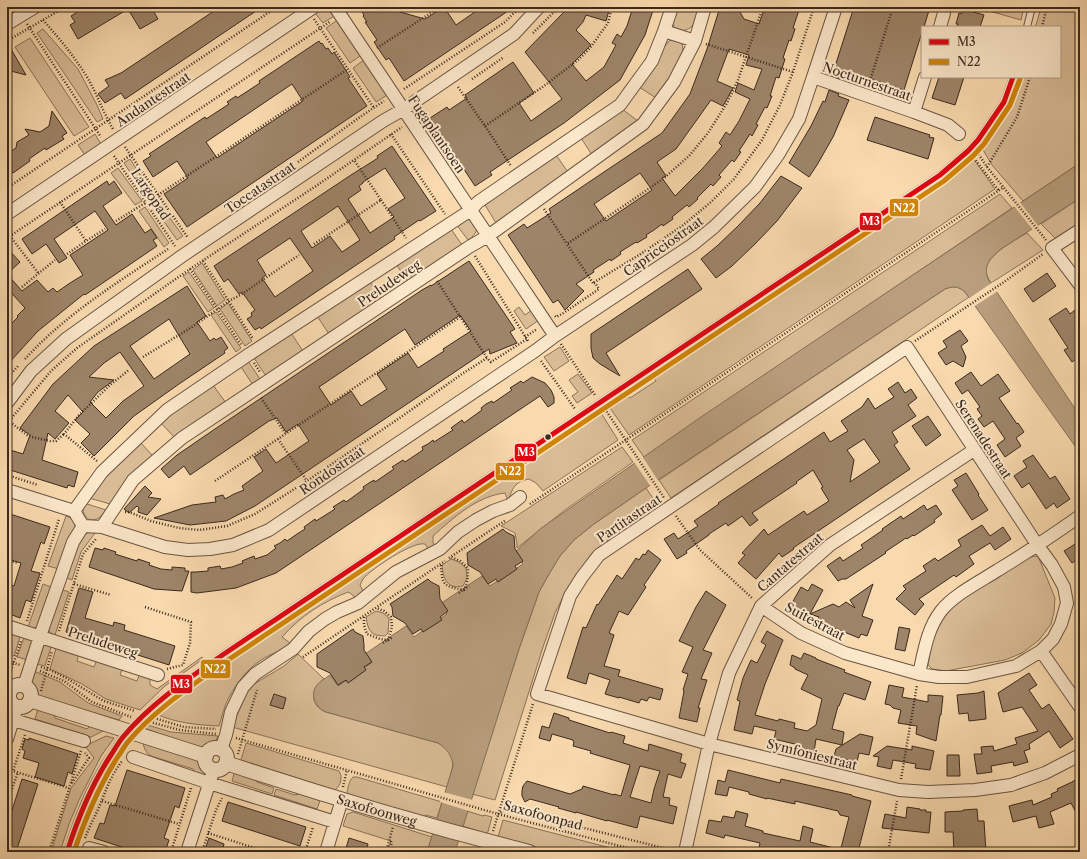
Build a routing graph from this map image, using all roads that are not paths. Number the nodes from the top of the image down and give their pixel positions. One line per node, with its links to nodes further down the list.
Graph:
1 (36, 7): 10 (street)
2 (539, 7): 18 (street, Toccatastraat)
3 (672, 7): 13 (street, Preludeweg)
4 (705, 7): 14 (street, Preludeweg)
5 (836, 7): 17 (street, Nocturnestraat)
6 (1032, 7): 12 (lane)
7 (311, 9): 22 (street, Andantestraat)
8 (338, 11): 18 (street, Fugaplantsoen)
9 (944, 13): 11 (street)
10 (7, 24)
11 (940, 26)
12 (1027, 26)
13 (664, 31): 14 (street); 21 (street, Preludeweg)
14 (698, 42): 24 (street, Preludeweg)
15 (924, 78): 19 (street, Nocturnestraat)
16 (1013, 78): 49 (lane)
17 (816, 79): 19 (street, Nocturnestraat); 26 (street, Capricciostraat)
18 (404, 109): 21 (street, Fugaplantsoen); 28 (street, Toccatastraat)
19 (914, 112): 20 (street, Nocturnestraat)
20 (959, 134)
21 (471, 210): 24 (street, Fugaplantsoen); 32 (street, Preludeweg)
22 (7, 214)
23 (1080, 230): 25 (street)
24 (488, 236): 26 (street, Fugaplantsoen); 35 (street, Preludeweg)
25 (1080, 285)
26 (557, 342): 35 (street, Rondostraat)
27 (906, 347): 29 (street, Serenadestraat); 45 (street, Partitastraat)
28 (7, 403)
29 (974, 450): 36 (street, Serenadestraat); 37 (street, Cantatestraat)
30 (7, 490): 32 (street)
31 (525, 501): 53 (street)
32 (69, 509): 34 (street)
33 (1080, 516): 36 (street)
34 (83, 526): 35 (street); 39 (street)
35 (100, 531)
36 (1038, 546): 40 (street, Serenadestraat); 42 (street)
37 (761, 606): 42 (street, Suitestraat); 52 (street, Cantatestraat)
38 (7, 626): 39 (street, Preludeweg)
39 (40, 636): 41 (street, Preludeweg); 43 (street)
40 (1041, 651): 42 (street, Suitestraat); 47 (street)
41 (163, 672)
42 (919, 674)
43 (24, 686): 44 (street); 46 (street)
44 (8, 689): 48 (street)
45 (537, 694): 52 (street, Symfoniestraat)
46 (34, 701): 48 (street); 49 (street)
47 (1080, 707)
48 (12, 715): 50 (street); 51 (street)
49 (130, 731): 56 (street); 63 (lane)
50 (7, 739)
51 (84, 741)
52 (709, 744): 54 (street, Symfoniestraat); 68 (street, Cantatestraat)
53 (221, 749): 56 (street); 57 (street)
54 (1080, 755)
55 (130, 756): 59 (street, Saxofoonweg)
56 (206, 756): 58 (street)
57 (230, 764): 58 (street); 60 (street, Saxofoonweg)
58 (214, 769): 59 (street)
59 (209, 783): 61 (street, Saxofoonweg); 65 (street)
60 (340, 799): 61 (street); 67 (street, Saxofoonweg)
61 (335, 822): 66 (street)
62 (87, 843): 64 (street)
63 (67, 852)
64 (104, 852)
65 (186, 852)
66 (326, 852)
67 (529, 852)
68 (685, 852)

